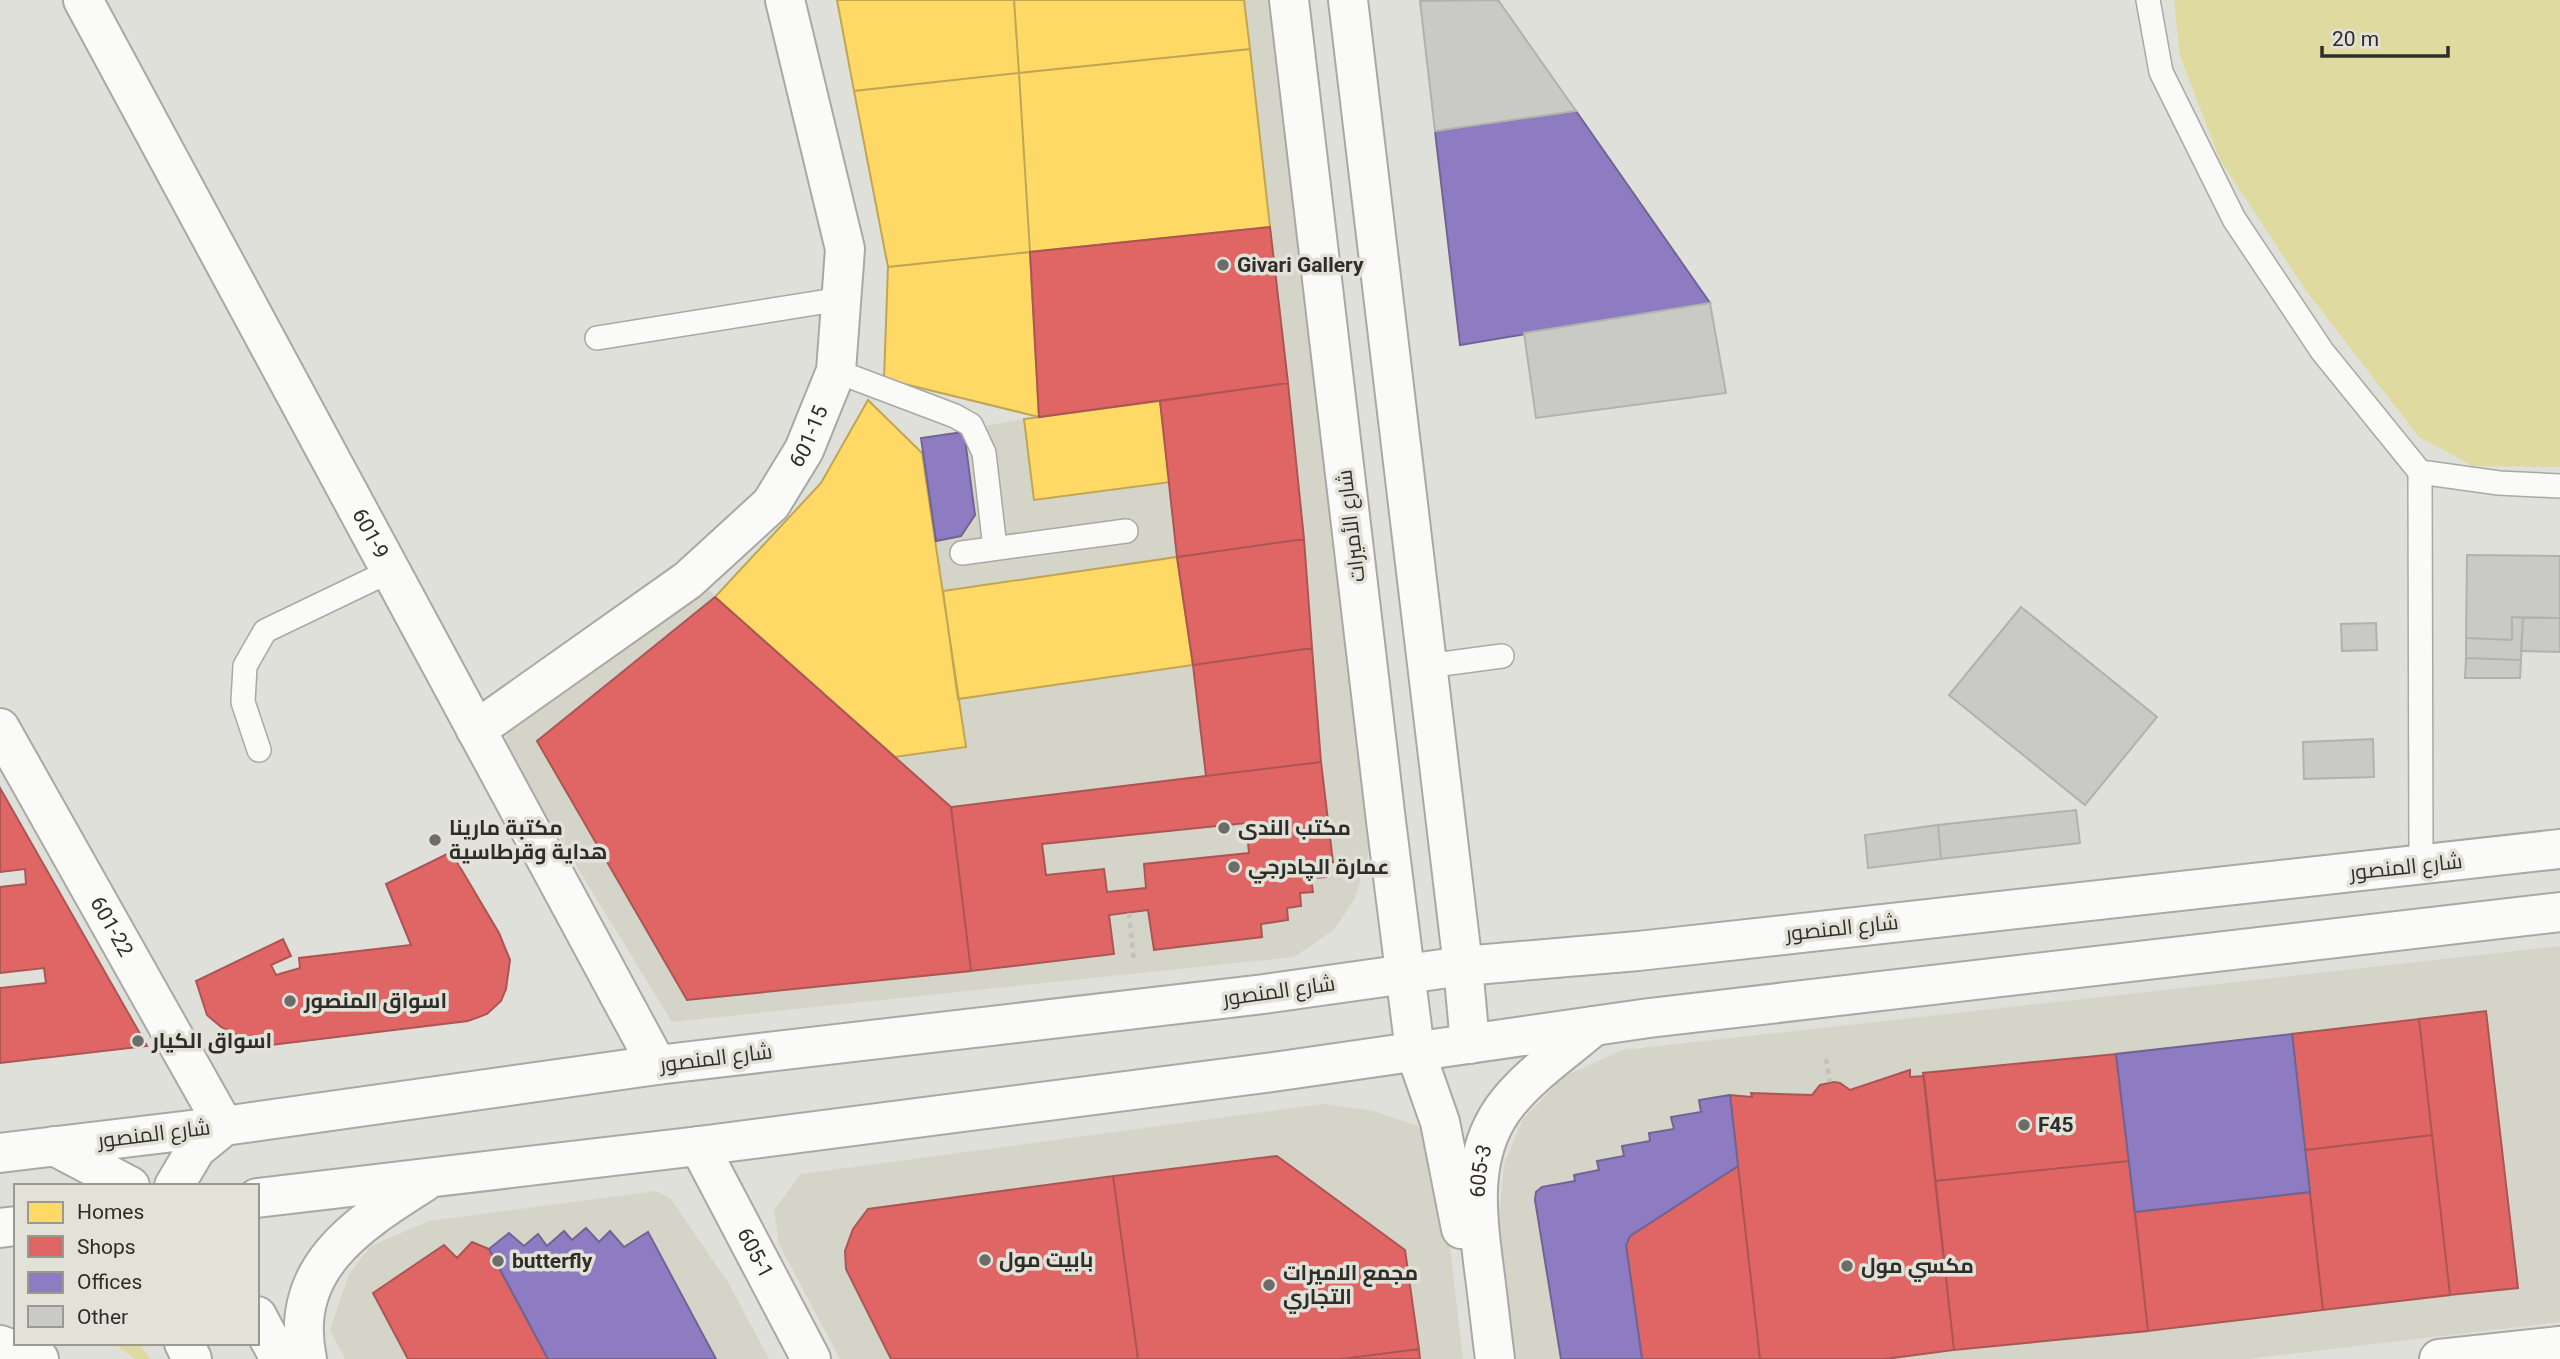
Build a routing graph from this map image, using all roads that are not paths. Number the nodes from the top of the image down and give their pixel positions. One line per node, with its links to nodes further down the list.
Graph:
1 (83, 0): 14 (street, 601-9)
2 (786, 0): 6 (street, 601-15)
3 (1289, 0): 24 (street, شارع الأميرات)
4 (1348, 0): 16 (street)
5 (2148, 0): 9 (lane)
6 (841, 299): 7 (lane); 8 (street, 601-15)
7 (597, 338)
8 (836, 371): 12 (lane); 18 (street, 601-15)
9 (2420, 472): 10 (lane); 21 (lane)
10 (2560, 486)
11 (1126, 531): 12 (lane)
12 (995, 548): 13 (lane)
13 (962, 553)
14 (390, 571): 18 (street, 601-9); 19 (lane)
15 (1502, 656): 16 (lane)
16 (1427, 666): 23 (street)
17 (0, 728): 29 (street, 601-22)
18 (476, 730): 28 (street, 601-9)
19 (259, 750)
20 (2560, 849): 21 (street, شارع المنصور)
21 (2421, 865): 23 (street, شارع المنصور)
22 (2560, 912): 25 (street)
23 (1464, 966): 24 (street, شارع المنصور); 26 (street)
24 (1406, 974): 27 (street, شارع الأميرات); 28 (street, شارع المنصور)
25 (1594, 1026): 26 (street); 45 (street, 605-3)
26 (1470, 1044): 27 (street)
27 (1415, 1051): 31 (street); 44 (street, 605-3)
28 (657, 1065): 29 (street, شارع المنصور)
29 (224, 1126): 30 (street, شارع المنصور); 35 (street)
30 (54, 1146): 32 (street, شارع المنصور); 34 (street)
31 (699, 1146): 33 (street); 43 (street, 605-1)
32 (0, 1153)
33 (431, 1178): 36 (street); 42 (street)
34 (126, 1184)
35 (175, 1184)
36 (259, 1198)
37 (259, 1320): 41 (street)
38 (0, 1345): 40 (street)
39 (2560, 1346): 46 (street)
40 (39, 1359)
41 (280, 1359)
42 (307, 1359)
43 (811, 1359)
44 (1477, 1359)
45 (1495, 1359)
46 (2439, 1359)

